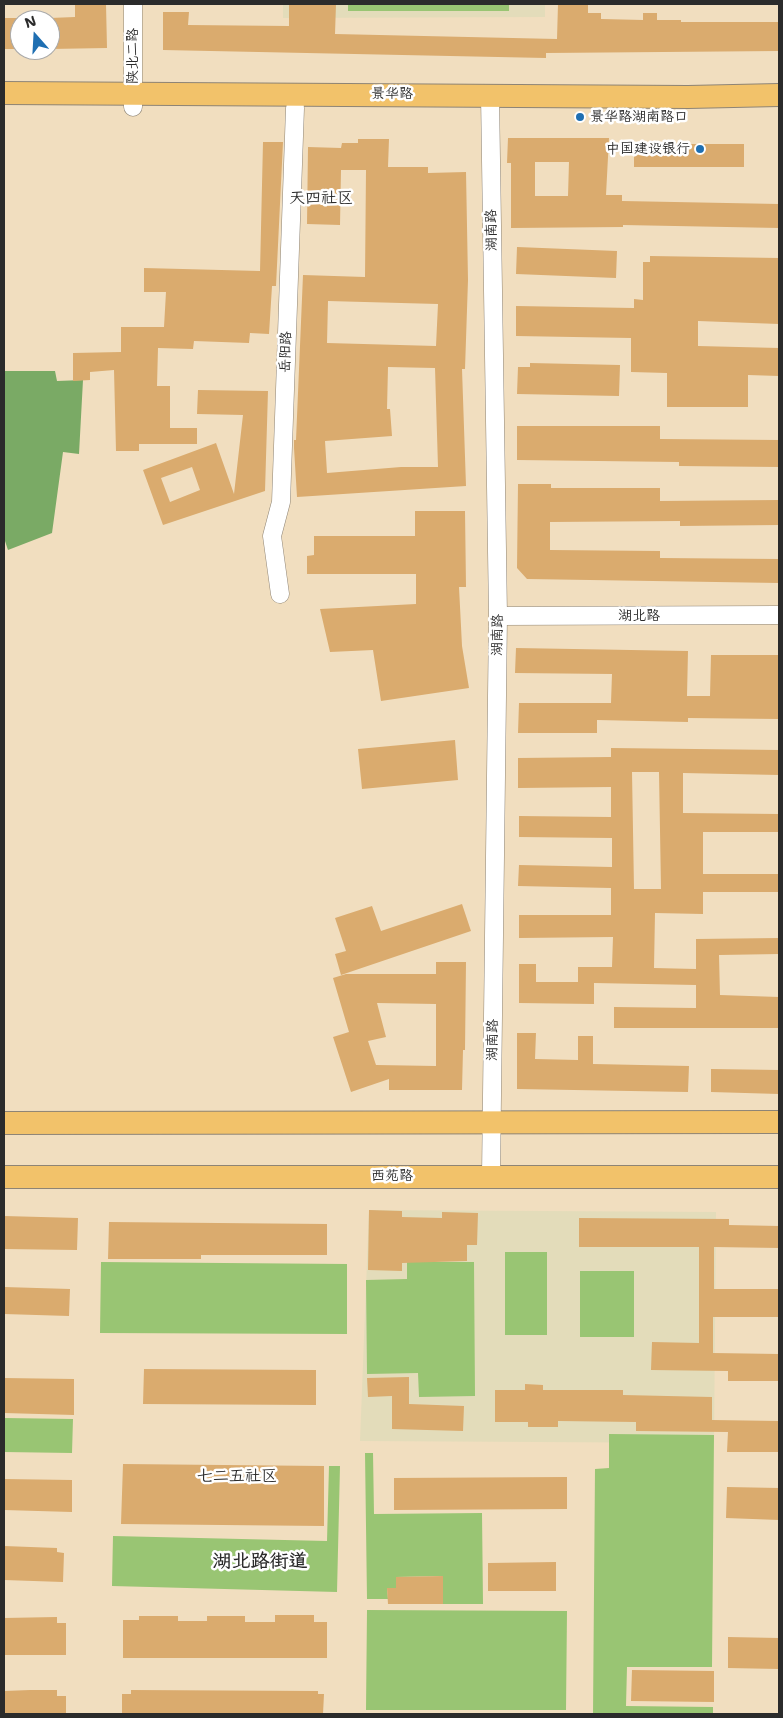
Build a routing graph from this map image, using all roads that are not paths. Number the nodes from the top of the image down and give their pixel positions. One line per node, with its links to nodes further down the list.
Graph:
1 (133, 4): 4 (street, 陕北二路)
2 (4, 93): 4 (main road, 景华路)
3 (779, 95): 5 (main road, 景华路)
4 (133, 101): 5 (main road, 景华路); 7 (main road, 景华路); 8 (main road, 景华路)
5 (490, 101): 6 (main road, 景华路); 8 (main road, 景华路); 11 (street, 湖南路)
6 (779, 107)
7 (4, 108)
8 (296, 108): 9 (street, 岳阳路)
9 (280, 594)
10 (779, 615): 11 (street, 湖北路)
11 (498, 616): 12 (street, 湖南路)
12 (492, 1122): 13 (main road); 14 (main road); 15 (street, 湖南路)
13 (779, 1122)
14 (4, 1123)
15 (491, 1175): 16 (main road, 西苑路); 17 (main road, 西苑路)
16 (4, 1177)
17 (779, 1177)

